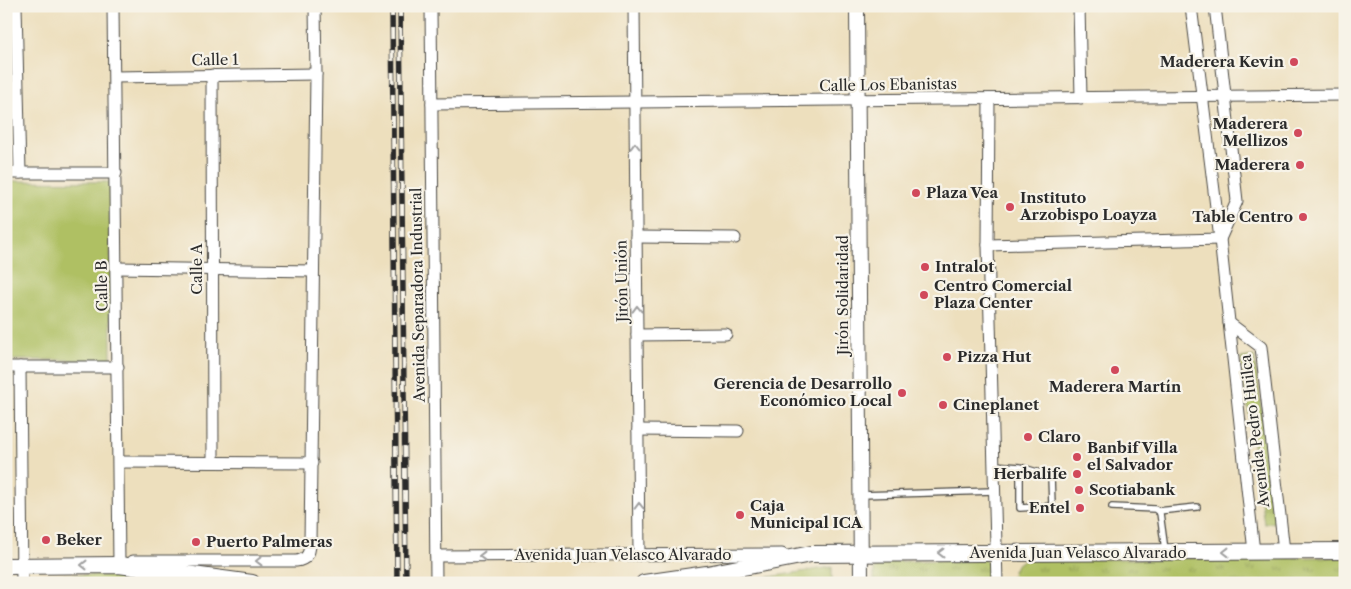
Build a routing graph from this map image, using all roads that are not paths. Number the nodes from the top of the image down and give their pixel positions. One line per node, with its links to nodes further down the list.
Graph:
1 (16, 6): 22 (street)
2 (113, 6): 12 (street, Calle B)
3 (315, 6): 10 (street)
4 (431, 6): 20 (street, Avenida Separadora Industrial)
5 (634, 6): 19 (street, Jirón Unión)
6 (857, 6): 18 (street, Jirón Solidaridad)
7 (1079, 6): 16 (street)
8 (1191, 6): 15 (street)
9 (1215, 6): 14 (street)
10 (316, 74): 11 (street, Calle 1); 30 (street)
11 (212, 75): 12 (street, Calle 1); 29 (street, Calle A)
12 (114, 77): 23 (street, Calle B)
13 (1345, 95): 14 (street, Calle Los Ebanistas)
14 (1226, 96): 15 (street, Calle Los Ebanistas); 26 (street)
15 (1202, 97): 16 (street, Calle Los Ebanistas); 26 (street)
16 (1081, 98): 17 (street, Calle Los Ebanistas)
17 (989, 99): 18 (street, Calle Los Ebanistas); 27 (street)
18 (857, 100): 19 (street, Calle Los Ebanistas); 45 (street, Jirón Solidaridad)
19 (635, 102): 20 (street, Calle Los Ebanistas); 24 (street, Jirón Unión, one-way to 19)
20 (432, 104): 57 (street, Avenida Separadora Industrial)
21 (6, 173): 22 (street)
22 (20, 173): 23 (street)
23 (116, 173): 28 (street, Calle B)
24 (636, 237): 25 (street); 33 (street, Jirón Unión, one-way to 24)
25 (735, 238)
26 (1220, 240): 27 (street); 31 (street)
27 (988, 245): 42 (street)
28 (117, 268): 29 (street); 36 (street, Calle B)
29 (212, 270): 30 (street); 40 (street, Calle A)
30 (313, 272): 41 (street)
31 (1229, 323): 49 (street, Avenida Pedro Huilca); 52 (street)
32 (726, 334): 33 (street)
33 (637, 335): 37 (street, Jirón Unión)
34 (6, 367): 35 (street)
35 (20, 367): 36 (street); 60 (street)
36 (118, 367): 39 (street, Calle B)
37 (638, 430): 38 (street); 56 (street, Jirón Unión, one-way to 37)
38 (738, 431)
39 (119, 462): 40 (street); 58 (street, Calle B)
40 (213, 462): 41 (street)
41 (312, 463): 58 (street, one-way to 58)
42 (993, 465): 43 (lane); 44 (street)
43 (1020, 467): 43 (lane)
44 (994, 491): 45 (lane); 53 (street)
45 (861, 495): 55 (street, Jirón Solidaridad)
46 (1112, 507): 48 (lane)
47 (1197, 507): 48 (lane)
48 (1158, 511): 51 (lane)
49 (1284, 550): 50 (main road, Avenida Juan Velasco Alvarado); 52 (main road, Avenida Juan Velasco Alvarado)
50 (1345, 551)
51 (1166, 552): 52 (main road, Avenida Juan Velasco Alvarado, one-way to 51); 53 (main road, Avenida Juan Velasco Alvarado)
52 (1254, 552)
53 (995, 553): 55 (main road, Avenida Juan Velasco Alvarado, one-way to 55); 66 (street)
54 (811, 554): 55 (main road, Avenida Juan Velasco Alvarado); 56 (street, Avenida Juan Velasco Alvarado); 64 (main road, Avenida Juan Velasco Alvarado)
55 (861, 554): 65 (street, Jirón Solidaridad)
56 (639, 555): 57 (street, Avenida Juan Velasco Alvarado, one-way to 57)
57 (436, 556): 61 (street, Avenida Separadora Industrial)
58 (119, 563): 60 (main road, one-way to 60); 63 (main road)
59 (6, 566): 60 (main road)
60 (23, 566): 62 (street)
61 (436, 580)
62 (22, 583)
63 (252, 583)
64 (644, 583)
65 (861, 583)
66 (997, 583)

